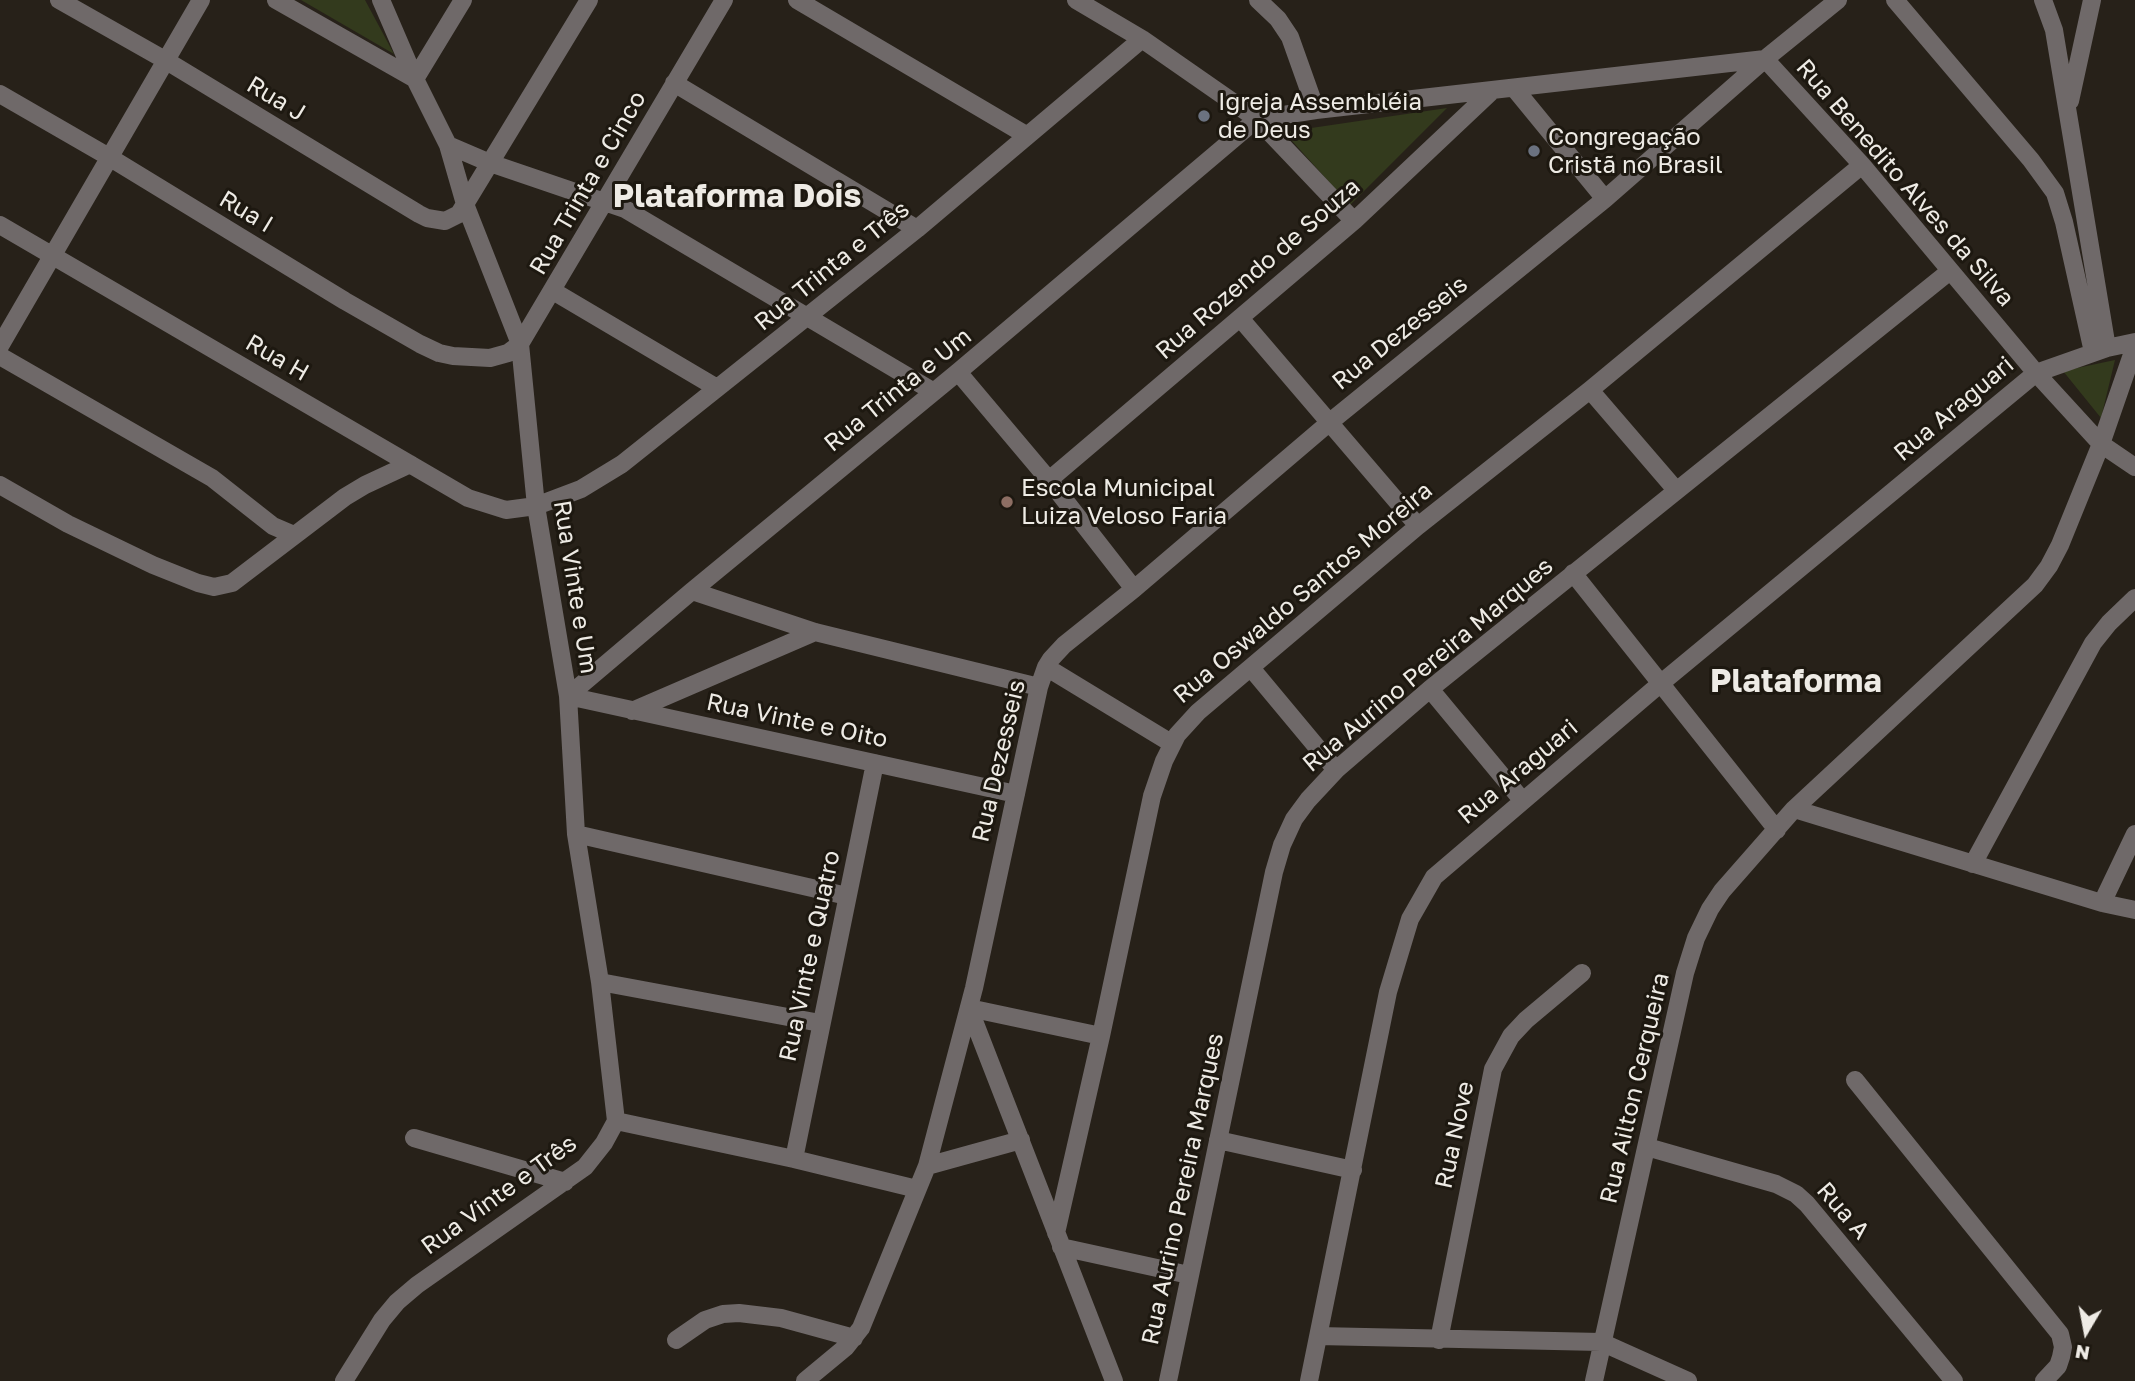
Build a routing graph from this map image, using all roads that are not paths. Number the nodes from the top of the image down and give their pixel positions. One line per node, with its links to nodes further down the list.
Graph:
1 (59, 0): 17 (street, Rua J)
2 (201, 0): 17 (street)
3 (276, 0): 18 (street)
4 (381, 0): 18 (street, Rua Vinte e Um)
5 (463, 0): 18 (street)
6 (589, 0): 29 (street)
7 (724, 0): 19 (street, Rua Trinta e Cinco)
8 (797, 0): 26 (street)
9 (1076, 0): 15 (street)
10 (1258, 0): 23 (street)
11 (1838, 0): 16 (street, Rua Dezesseis)
12 (1895, 0): 45 (street)
13 (2043, 0): 24 (street)
14 (2092, 0): 24 (street)
15 (1142, 39): 25 (street); 26 (street, Rua Trinta e Três)
16 (1765, 59): 20 (street, Rua Benedito Alves da Silva); 30 (street, Rua Benedito Alves da Silva); 31 (street, Rua Dezesseis)
17 (165, 60): 28 (street); 33 (street, Rua J)
18 (415, 79): 27 (street, Rua Vinte e Um)
19 (674, 83): 32 (street, Rua Trinta e Cinco); 36 (street)
20 (1514, 88): 21 (street, Rua Benedito Alves da Silva); 31 (street)
21 (1493, 90): 23 (street, Rua Benedito Alves da Silva); 34 (street, Rua Rozendo de Souza)
22 (0, 94): 28 (street, Rua I)
23 (1316, 110): 25 (street, Rua Benedito Alves da Silva)
24 (2068, 111): 45 (street)
25 (1258, 119): 34 (street); 47 (street, Rua Trinta e Um)
26 (1026, 135): 36 (street, Rua Trinta e Três)
27 (448, 145): 29 (street); 33 (street, Rua Vinte e Um)
28 (109, 157): 37 (street); 42 (street, Rua I)
29 (490, 163): 32 (street); 33 (street)
30 (1862, 165): 38 (street, Rua Benedito Alves da Silva); 50 (street, Rua Oswaldo Santos Moreira)
31 (1605, 199): 52 (street, Rua Dezesseis)
32 (606, 201): 39 (street, Rua Trinta e Cinco); 41 (street)
33 (465, 204): 42 (street, Rua Vinte e Um)
34 (1354, 221): 40 (street, Rua Rozendo de Souza)
35 (0, 225): 37 (street, Rua H)
36 (917, 229): 41 (street, Rua Trinta e Três)
37 (52, 255): 44 (street); 54 (street, Rua H)
38 (1950, 271): 48 (street, Rua Benedito Alves da Silva); 58 (street, Rua Aurino Pereira Marques)
39 (553, 291): 42 (street, Rua Trinta e Cinco); 49 (street)
40 (1240, 317): 52 (street); 56 (street, Rua Rozendo de Souza)
41 (807, 318): 49 (street, Rua Trinta e Três); 51 (street)
42 (520, 344): 59 (street, Rua Vinte e Um)
43 (2135, 344): 45 (street, Rua Araguari); 53 (street, Rua Ailton Cerqueira)
44 (0, 346)
45 (2100, 350): 48 (street, Rua Araguari)
46 (0, 356): 61 (street)
47 (958, 372): 51 (street, Rua Trinta e Um); 56 (street)
48 (2036, 373): 53 (street, Rua Benedito Alves da Silva); 69 (street, Rua Araguari)
49 (717, 388): 59 (street, Rua Trinta e Três)
50 (1590, 390): 58 (street); 60 (street, Rua Oswaldo Santos Moreira)
51 (934, 392): 64 (street, Rua Trinta e Um)
52 (1330, 422): 60 (street); 63 (street, Rua Dezesseis)
53 (2101, 444): 55 (street, Rua Benedito Alves da Silva); 79 (street, Rua Ailton Cerqueira)
54 (410, 464): 59 (street, Rua H); 61 (street)
55 (2135, 467)
56 (1049, 480): 63 (street)
57 (0, 485): 61 (street)
58 (1676, 490): 62 (street, Rua Aurino Pereira Marques)
59 (536, 506): 72 (street, Rua Vinte e Um)
60 (1418, 526): 68 (street, Rua Oswaldo Santos Moreira)
61 (294, 535)
62 (1573, 573): 69 (street); 71 (street, Rua Aurino Pereira Marques)
63 (1134, 589): 67 (street, Rua Dezesseis)
64 (692, 591): 66 (street); 72 (street, Rua Trinta e Um)
65 (2135, 598): 83 (street)
66 (815, 632): 70 (street); 73 (street)
67 (1045, 667): 70 (street, Rua Dezesseis); 74 (street)
68 (1251, 668): 74 (street, Rua Oswaldo Santos Moreira); 76 (street)
69 (1660, 684): 78 (street, Rua Araguari); 80 (street)
70 (1039, 687): 77 (street, Rua Dezesseis)
71 (1430, 689): 76 (street, Rua Aurino Pereira Marques); 78 (street)
72 (568, 696): 73 (street, Rua Vinte e Oito); 81 (street, Rua Vinte e Um)
73 (632, 711): 75 (street, Rua Vinte e Oito)
74 (1171, 743): 91 (street, Rua Oswaldo Santos Moreira)
75 (875, 763): 77 (street, Rua Vinte e Oito); 84 (street, Rua Vinte e Quatro)
76 (1336, 770): 96 (street, Rua Aurino Pereira Marques)
77 (1016, 794): 89 (street, Rua Dezesseis)
78 (1522, 800): 100 (street, Rua Araguari)
79 (1794, 809): 80 (street, Rua Ailton Cerqueira); 83 (street)
80 (1777, 830): 97 (street, Rua Ailton Cerqueira)
81 (576, 834): 84 (street); 88 (street, Rua Vinte e Um)
82 (2135, 834): 85 (street)
83 (1973, 864): 85 (street)
84 (847, 896): 90 (street, Rua Vinte e Quatro)
85 (2102, 903): 86 (street)
86 (2135, 910)
87 (1582, 973): 108 (street, Rua Nove)
88 (600, 982): 90 (street); 93 (street, Rua Vinte e Um)
89 (969, 1008): 91 (street); 95 (street); 99 (street, Rua Dezesseis)
90 (820, 1023): 98 (street, Rua Vinte e Quatro)
91 (1101, 1036): 103 (street, Rua Oswaldo Santos Moreira)
92 (1855, 1080): 118 (street)
93 (616, 1121): 98 (street); 101 (street, Rua Vinte e Três)
94 (414, 1138): 101 (street)
95 (1021, 1140): 99 (street); 103 (street)
96 (1218, 1140): 100 (street); 104 (street, Rua Aurino Pereira Marques)
97 (1647, 1147): 109 (street, Rua Ailton Cerqueira); 117 (street, Rua A)
98 (794, 1159): 102 (street)
99 (927, 1166): 102 (street, Rua Dezesseis)
100 (1353, 1170): 105 (street, Rua Araguari)
101 (565, 1182): 110 (street, Rua Vinte e Três)
102 (916, 1189): 106 (street, Rua Dezesseis)
103 (1058, 1240): 104 (street); 112 (street)
104 (1189, 1275): 113 (street, Rua Aurino Pereira Marques)
105 (1318, 1336): 108 (street); 114 (street, Rua Araguari)
106 (854, 1338): 107 (street); 111 (street, Rua Dezesseis)
107 (676, 1340)
108 (1438, 1340): 109 (street)
109 (1601, 1342): 115 (street, Rua Ailton Cerqueira); 116 (street)
110 (344, 1381)
111 (805, 1381)
112 (1114, 1381)
113 (1168, 1381)
114 (1309, 1381)
115 (1594, 1381)
116 (1688, 1381)
117 (1954, 1381)
118 (2044, 1381)

